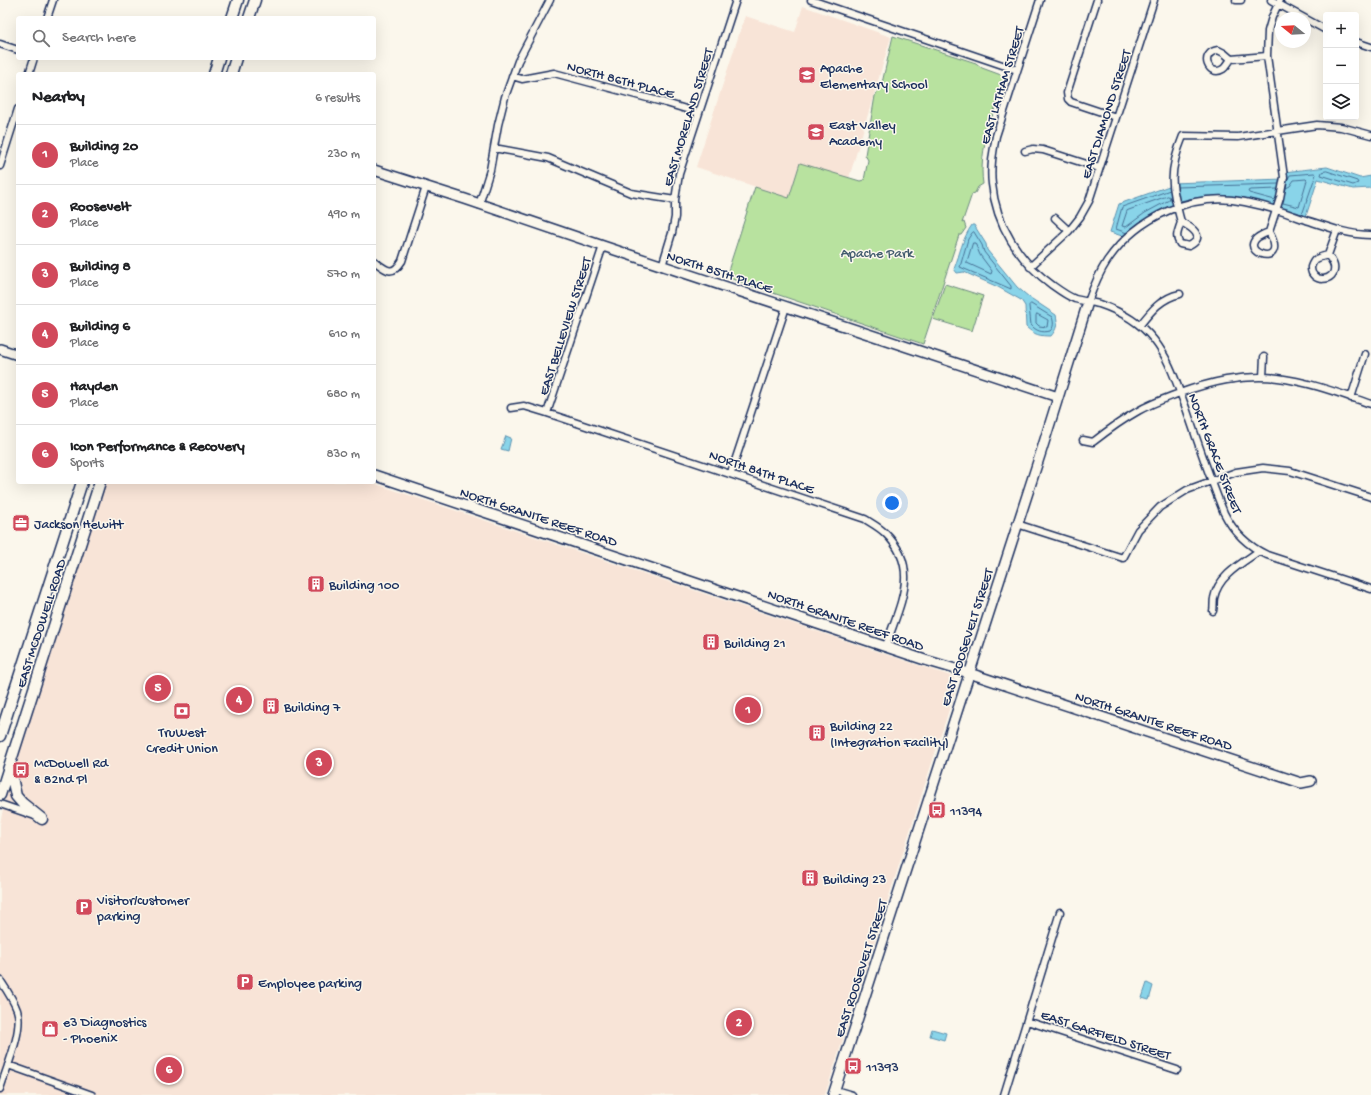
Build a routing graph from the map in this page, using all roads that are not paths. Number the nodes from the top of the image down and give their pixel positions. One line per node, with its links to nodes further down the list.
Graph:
1 (53, 0): 14 (street)
2 (238, 0): 15 (main road)
3 (255, 0): 16 (main road)
4 (550, 0): 31 (street)
5 (736, 0): 32 (street, EAST MORELAND STREET)
6 (811, 0): 27 (street)
7 (1040, 0): 27 (street, EAST LATHAM STREET)
8 (1097, 0): 34 (street)
9 (1154, 0): 34 (street, EAST DIAMOND STREET)
10 (1236, 0): 11 (street)
11 (1241, 0)
12 (1271, 0): 13 (street)
13 (1279, 2): 17 (street); 22 (street)
14 (48, 16)
15 (233, 16)
16 (250, 16)
17 (1323, 28)
18 (1359, 43): 20 (street)
19 (0, 44): 21 (street)
20 (1371, 47)
21 (16, 49)
22 (1267, 56): 23 (street); 35 (street)
23 (1231, 59)
24 (33, 60): 28 (street)
25 (218, 60): 29 (main road)
26 (235, 60): 30 (main road)
27 (1017, 70): 57 (street, EAST LATHAM STREET)
28 (30, 72)
29 (215, 72)
30 (232, 72)
31 (512, 76): 32 (street, NORTH 86TH PLACE); 37 (street)
32 (699, 114): 43 (street, EAST MORELAND STREET)
33 (16, 115): 39 (street)
34 (1116, 116): 40 (street, EAST DIAMOND STREET)
35 (1278, 131): 36 (street); 45 (street); 46 (street)
36 (1371, 135)
37 (494, 148): 43 (street); 44 (street)
38 (1025, 151): 40 (street)
39 (0, 166)
40 (1099, 168): 50 (street, EAST DIAMOND STREET)
41 (376, 171): 42 (street, NORTH 85TH PLACE)
42 (426, 187): 44 (street, NORTH 85TH PLACE); 55 (street)
43 (675, 200): 56 (street, EAST MORELAND STREET)
44 (480, 205): 53 (street, NORTH 85TH PLACE)
45 (1177, 206): 46 (street); 48 (street); 59 (street)
46 (1276, 210): 49 (street); 51 (street)
47 (1055, 218): 50 (street)
48 (1181, 222)
49 (1337, 230): 52 (street); 54 (street)
50 (1068, 231): 57 (street, EAST DIAMOND STREET)
51 (1269, 232)
52 (1371, 235)
53 (603, 246): 56 (street, NORTH 85TH PLACE); 72 (street, EAST BELLEVIEW STREET)
54 (1328, 255)
55 (376, 262)
56 (662, 266): 60 (street, NORTH 85TH PLACE)
57 (1030, 267): 59 (street, EAST LATHAM STREET)
58 (1180, 294): 61 (street)
59 (1088, 302): 61 (street, NORTH GRACE STREET); 68 (street, EAST ROOSEVELT STREET)
60 (786, 307): 68 (street, NORTH 85TH PLACE); 74 (street)
61 (1140, 325): 67 (street, NORTH GRACE STREET)
62 (0, 349): 63 (street)
63 (16, 354)
64 (1365, 354): 69 (street)
65 (1264, 357): 66 (street)
66 (1263, 377): 67 (street); 69 (street)
67 (1180, 393): 73 (street); 76 (street, NORTH GRACE STREET)
68 (1058, 397): 80 (street, EAST ROOSEVELT STREET)
69 (1351, 398): 70 (street)
70 (1371, 404)
71 (511, 408): 72 (street, NORTH 84TH PLACE)
72 (547, 413): 74 (street, NORTH 84TH PLACE)
73 (1083, 440)
74 (731, 473): 86 (street, NORTH 84TH PLACE)
75 (376, 476): 86 (street, NORTH GRANITE REEF ROAD)
76 (1212, 480): 79 (street); 80 (street); 81 (street, NORTH GRACE STREET)
77 (81, 484): 82 (main road, EAST MCDOWELL ROAD)
78 (99, 484): 84 (main road, EAST MCDOWELL ROAD)
79 (1371, 497)
80 (1017, 524): 87 (street, EAST ROOSEVELT STREET)
81 (1259, 551): 83 (street, NORTH GRACE STREET); 85 (street)
82 (49, 584): 84 (main road); 88 (main road, EAST MCDOWELL ROAD)
83 (1371, 589)
84 (65, 590): 89 (main road, EAST MCDOWELL ROAD)
85 (1213, 611)
86 (886, 646): 87 (street, NORTH GRANITE REEF ROAD)
87 (970, 673): 90 (street, NORTH GRANITE REEF ROAD); 100 (street, EAST ROOSEVELT STREET)
88 (0, 736)
89 (10, 764): 91 (main road, EAST MCDOWELL ROAD); 93 (main road)
90 (1311, 781)
91 (0, 795)
92 (0, 804): 93 (street)
93 (42, 819)
94 (1060, 912): 96 (street, EAST GARFIELD STREET)
95 (0, 980): 97 (street)
96 (1026, 1021): 98 (street, EAST GARFIELD STREET); 103 (street, EAST GARFIELD STREET)
97 (8, 1065): 99 (street); 101 (street)
98 (1177, 1070)
99 (0, 1089)
100 (834, 1092): 102 (street)
101 (92, 1095)
102 (852, 1095)
103 (1004, 1095)

